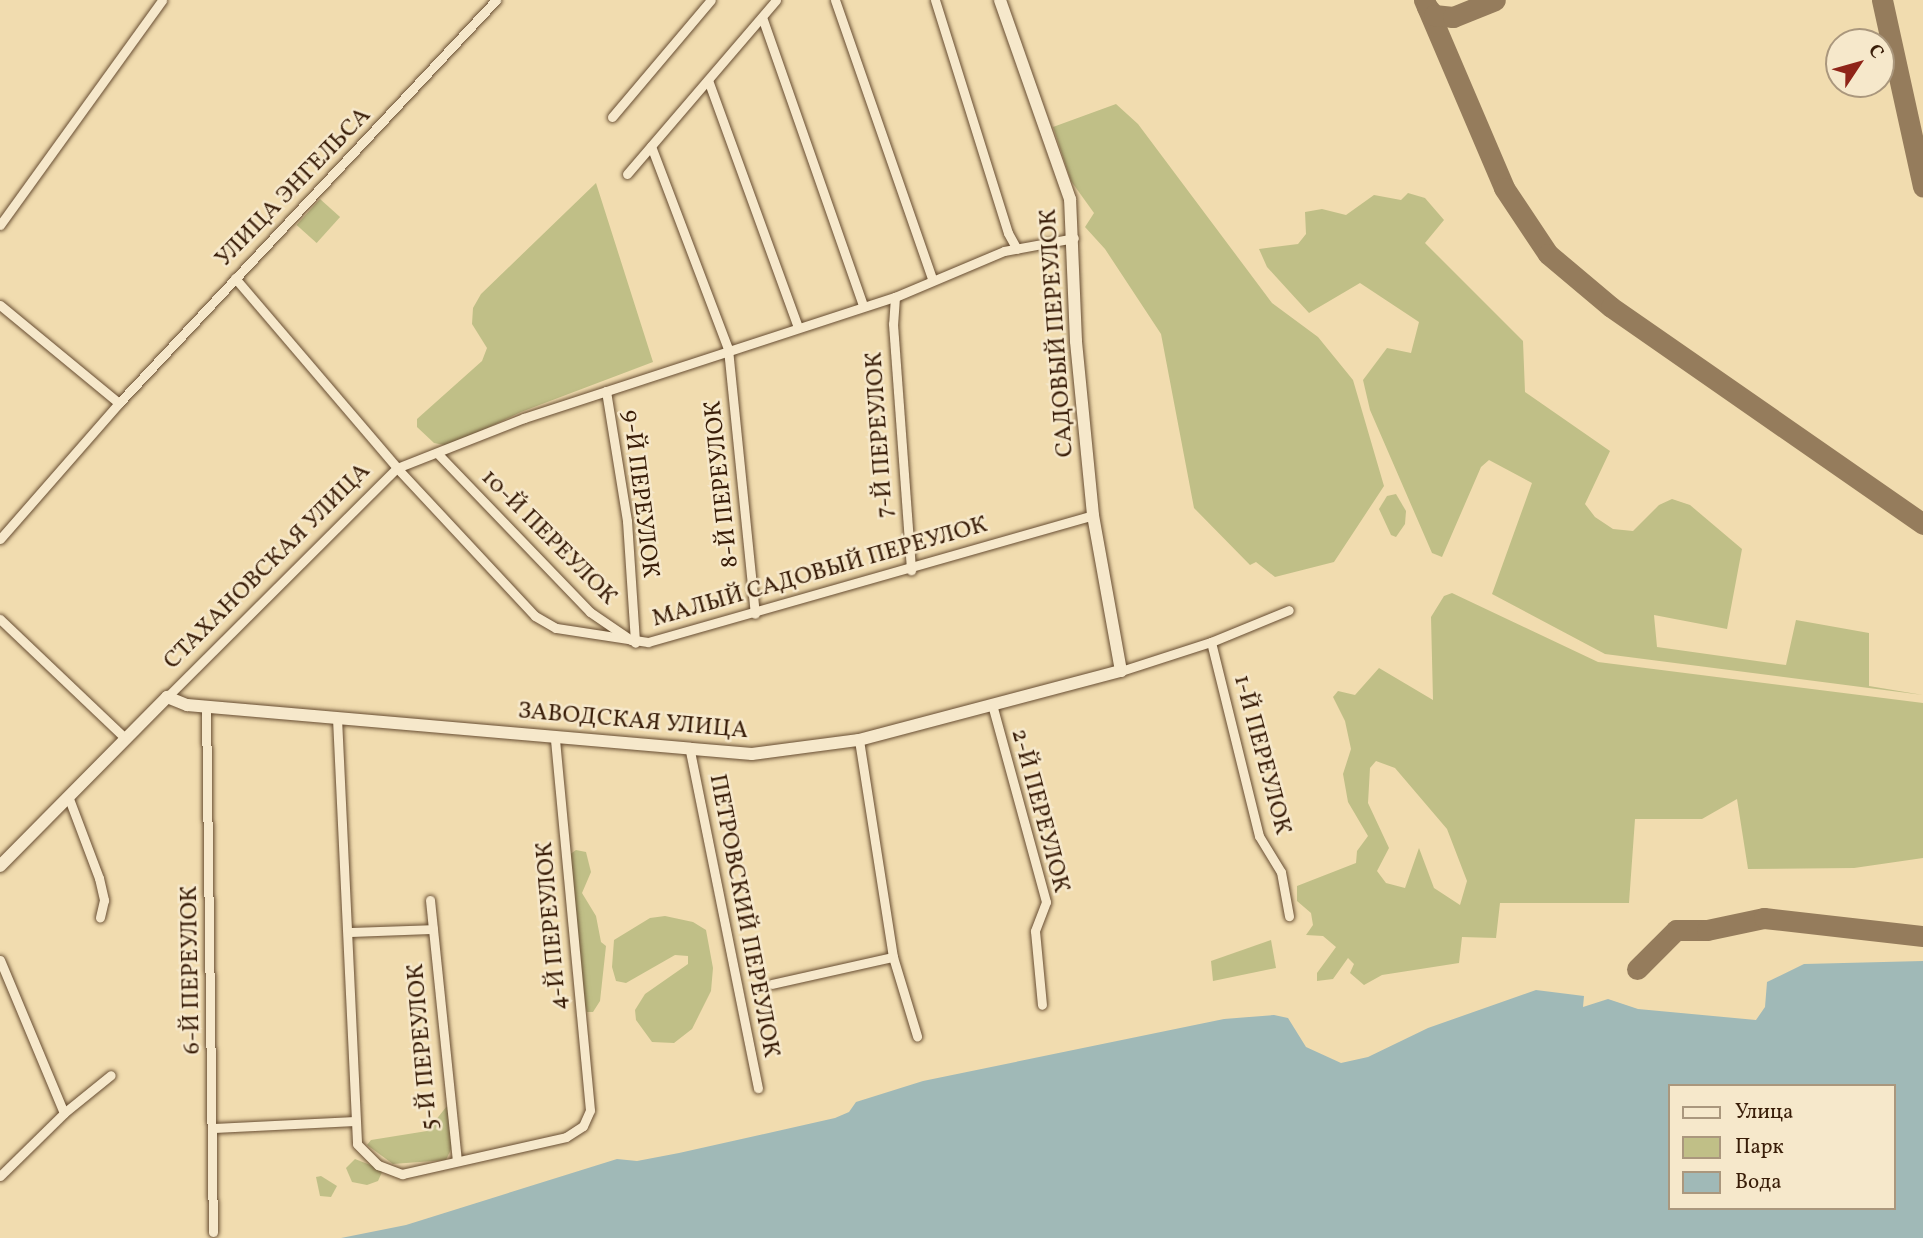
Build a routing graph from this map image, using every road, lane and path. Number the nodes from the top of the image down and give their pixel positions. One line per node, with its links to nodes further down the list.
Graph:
1 (162, 0): 13 (street)
2 (710, 0): 10 (street)
3 (776, 0): 8 (street)
4 (835, 0): 17 (street)
5 (936, 0): 15 (street)
6 (1000, 0): 14 (street, САДОВЫЙ ПЕРЕУЛОК)
7 (492, 2): 16 (street, УЛИЦА ЭНГЕЛЬСА)
8 (762, 17): 9 (street); 20 (street)
9 (708, 80): 11 (street); 21 (street)
10 (612, 117)
11 (652, 146): 12 (street); 22 (street, 8-Й ПЕРЕУЛОК)
12 (627, 174)
13 (0, 225)
14 (1074, 238): 15 (street); 27 (street, САДОВЫЙ ПЕРЕУЛОК)
15 (1017, 249): 17 (street)
16 (235, 278): 24 (street, УЛИЦА ЭНГЕЛЬСА); 26 (street)
17 (932, 279): 18 (street)
18 (895, 297): 20 (street); 29 (street, 7-Й ПЕРЕУЛОК)
19 (0, 305): 24 (street)
20 (863, 305): 21 (street)
21 (798, 327): 22 (street)
22 (728, 349): 23 (street); 31 (street, 8-Й ПЕРЕУЛОК)
23 (606, 391): 25 (street); 35 (street, 9-Й ПЕРЕУЛОК)
24 (119, 403): 28 (street, УЛИЦА ЭНГЕЛЬСА)
25 (439, 455): 26 (street); 35 (street, 10-Й ПЕРЕУЛОК)
26 (397, 468): 33 (street, СТАХАНОВСКАЯ УЛИЦА); 37 (street, СТАХАНОВСКАЯ УЛИЦА)
27 (1093, 515): 29 (street, МАЛЫЙ САДОВЫЙ ПЕРЕУЛОК); 36 (street, САДОВЫЙ ПЕРЕУЛОК)
28 (0, 539)
29 (911, 570): 31 (street, МАЛЫЙ САДОВЫЙ ПЕРЕУЛОК)
30 (1289, 610): 34 (street, ЗАВОДСКАЯ УЛИЦА)
31 (755, 614): 35 (street, МАЛЫЙ САДОВЫЙ ПЕРЕУЛОК)
32 (0, 619): 41 (street)
33 (555, 628): 35 (street, МАЛЫЙ САДОВЫЙ ПЕРЕУЛОК)
34 (1211, 642): 36 (street, ЗАВОДСКАЯ УЛИЦА); 48 (street, 1-Й ПЕРЕУЛОК)
35 (635, 643)
36 (1121, 671): 39 (street, ЗАВОДСКАЯ УЛИЦА)
37 (167, 697): 38 (street, ЗАВОДСКАЯ УЛИЦА); 41 (street, СТАХАНОВСКАЯ УЛИЦА)
38 (206, 707): 40 (street, ЗАВОДСКАЯ УЛИЦА); 62 (street, 6-Й ПЕРЕУЛОК)
39 (993, 708): 43 (street, ЗАВОДСКАЯ УЛИЦА); 55 (street, 2-Й ПЕРЕУЛОК)
40 (337, 718): 42 (street, ЗАВОДСКАЯ УЛИЦА); 51 (street, 5-Й ПЕРЕУЛОК)
41 (124, 737): 45 (street, СТАХАНОВСКАЯ УЛИЦА)
42 (555, 737): 44 (street, ЗАВОДСКАЯ УЛИЦА); 59 (street, 4-Й ПЕРЕУЛОК)
43 (859, 740): 44 (street, ЗАВОДСКАЯ УЛИЦА); 52 (street)
44 (690, 751): 58 (street, ПЕТРОВСКИЙ ПЕРЕУЛОК)
45 (68, 796): 46 (street, СТАХАНОВСКАЯ УЛИЦА); 49 (street)
46 (0, 866)
47 (430, 900): 50 (street, 5-Й ПЕРЕУЛОК)
48 (1289, 916)
49 (100, 918)
50 (433, 929): 51 (street, 5-Й ПЕРЕУЛОК); 63 (street, 5-Й ПЕРЕУЛОК)
51 (348, 932): 61 (street, 5-Й ПЕРЕУЛОК)
52 (892, 957): 54 (street); 56 (street)
53 (0, 960): 60 (street)
54 (772, 984)
55 (1042, 1004)
56 (918, 1035)
57 (111, 1075): 60 (street)
58 (758, 1088)
59 (590, 1110): 63 (street, 5-Й ПЕРЕУЛОК)
60 (64, 1113): 64 (street)
61 (355, 1121): 62 (street); 63 (street, 5-Й ПЕРЕУЛОК)
62 (214, 1128): 65 (street, 6-Й ПЕРЕУЛОК)
63 (457, 1160)
64 (0, 1176)
65 (212, 1232)

